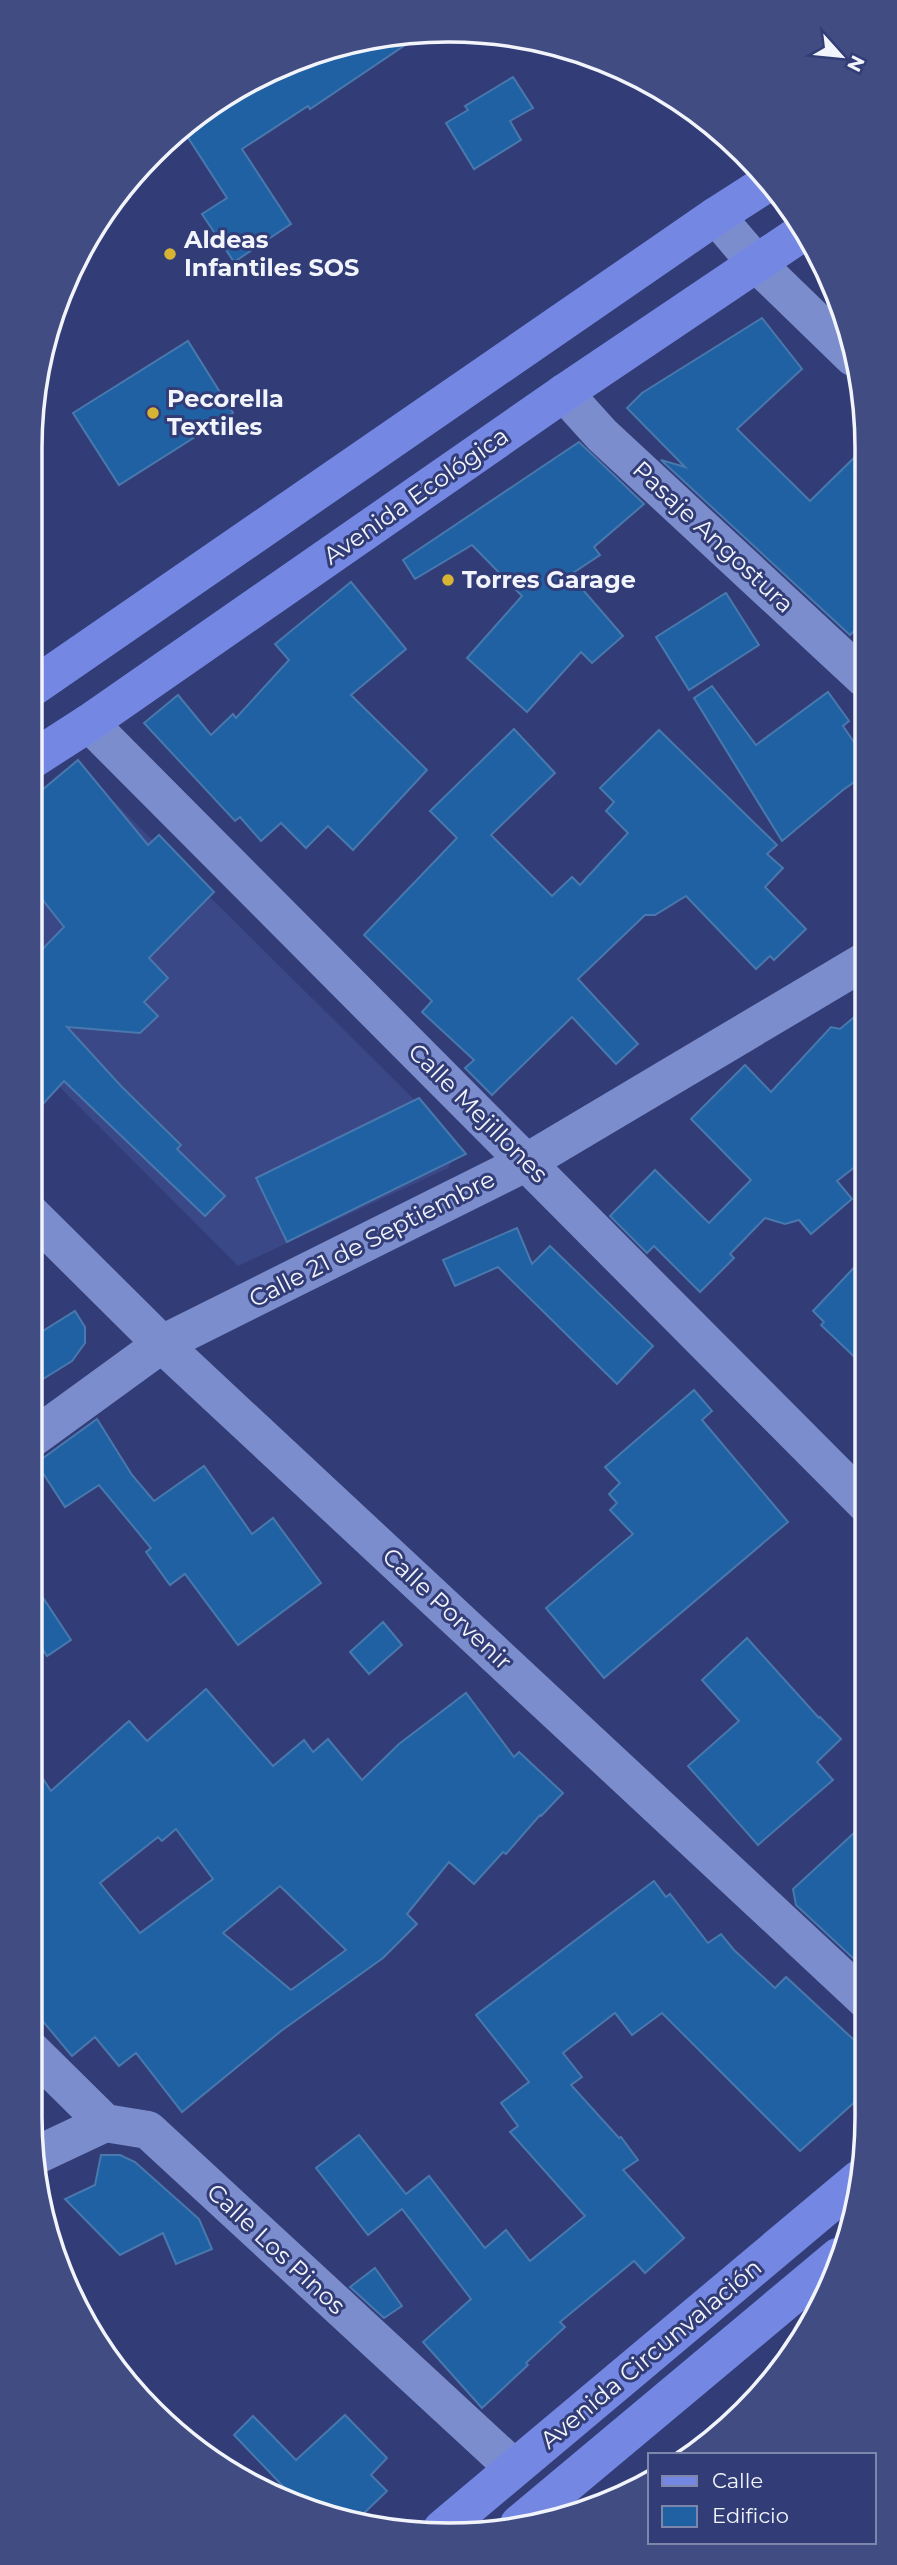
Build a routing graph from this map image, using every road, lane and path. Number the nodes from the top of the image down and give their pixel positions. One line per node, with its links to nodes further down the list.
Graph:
1 (760, 188): 2 (main road)
2 (716, 216): 4 (street); 8 (main road)
3 (795, 237): 4 (main road, Avenida Ecológica)
4 (755, 263): 5 (street); 6 (main road, Avenida Ecológica)
5 (842, 346)
6 (564, 393): 7 (street, Pasaje Angostura); 9 (main road, Avenida Ecológica)
7 (855, 670)
8 (42, 681)
9 (89, 723): 10 (main road, Avenida Ecológica); 12 (street, Calle Mejillones)
10 (42, 753)
11 (855, 967): 12 (street, Calle 21 de Septiembre)
12 (527, 1162): 14 (street, Calle 21 de Septiembre); 16 (street, Calle Mejillones)
13 (42, 1225): 14 (street, Calle Porvenir)
14 (162, 1344): 15 (street, Calle 21 de Septiembre); 17 (street, Calle Porvenir)
15 (42, 1431)
16 (855, 1493)
17 (855, 1990)
18 (42, 2061): 19 (street)
19 (105, 2123): 20 (street); 23 (street, Calle Los Pinos)
20 (44, 2152)
21 (849, 2188): 23 (main road, Avenida Circunvalación)
22 (825, 2268): 24 (main road, Avenida Circunvalación)
23 (514, 2468): 25 (main road, Avenida Circunvalación)
24 (559, 2507)
25 (449, 2523)

